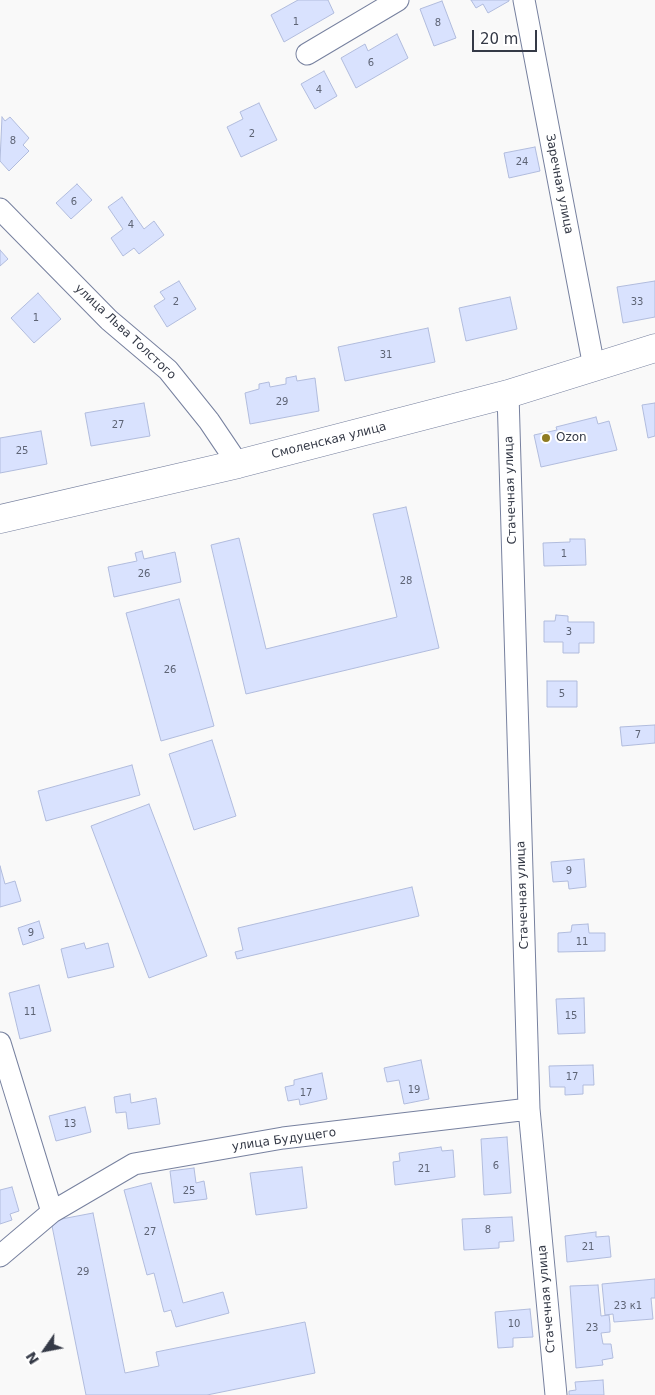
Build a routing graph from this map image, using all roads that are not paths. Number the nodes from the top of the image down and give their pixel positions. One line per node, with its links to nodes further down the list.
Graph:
1 (398, 0): 3 (street)
2 (524, 0): 6 (street, Заречная улица)
3 (307, 54)
4 (0, 209): 8 (street, улица Льва Толстого)
5 (655, 348): 6 (main road, Смоленская улица)
6 (594, 367): 7 (main road, Смоленская улица)
7 (508, 394): 8 (main road, Смоленская улица); 11 (street, Стачечная улица)
8 (238, 464): 9 (main road, Смоленская улица)
9 (0, 519)
10 (0, 1043): 12 (street)
11 (529, 1109): 12 (street, улица Будущего); 14 (street, Стачечная улица)
12 (52, 1212): 13 (street, улица Будущего)
13 (0, 1256)
14 (556, 1395)

